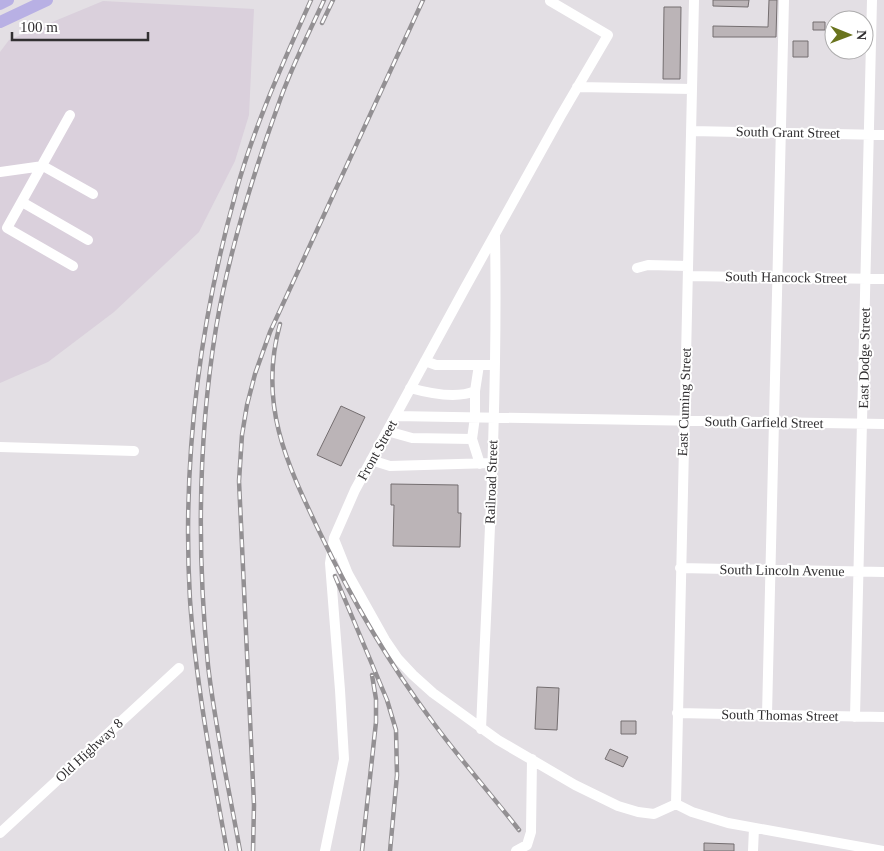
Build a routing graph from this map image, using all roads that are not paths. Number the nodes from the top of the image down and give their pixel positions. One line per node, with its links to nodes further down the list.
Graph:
1 (8, 0): 7 (main road)
2 (47, 0): 8 (main road)
3 (550, 0): 9 (street, Front Street)
4 (694, 0): 10 (street, East Cuming Street)
5 (784, 0): 13 (street)
6 (872, 0): 14 (street, East Dodge Street)
7 (0, 4)
8 (0, 22)
9 (577, 87): 10 (street); 20 (street, Front Street)
10 (692, 89): 12 (street, East Cuming Street)
11 (70, 115): 16 (street)
12 (691, 131): 13 (street, South Grant Street); 24 (street, East Cuming Street)
13 (780, 132): 14 (street, South Grant Street); 25 (street)
14 (869, 134): 15 (street, South Grant Street); 26 (street, East Dodge Street)
15 (884, 135)
16 (42, 166): 17 (street); 18 (street); 19 (street)
17 (0, 172)
18 (93, 194)
19 (22, 202): 21 (street); 22 (street)
20 (495, 235): 28 (street, Front Street); 30 (street, Railroad Street)
21 (88, 240)
22 (73, 266)
23 (637, 268): 24 (street, South Hancock Street)
24 (688, 271): 25 (street, South Hancock Street); 36 (street, East Cuming Street)
25 (777, 278): 26 (street, South Hancock Street); 37 (street)
26 (865, 278): 27 (street, South Hancock Street); 38 (street, East Dodge Street)
27 (884, 279)
28 (425, 361): 29 (street); 31 (street, Front Street)
29 (479, 365): 30 (street); 32 (street)
30 (494, 365): 35 (street, Railroad Street)
31 (410, 388): 32 (street); 33 (street, Front Street)
32 (475, 391): 34 (street)
33 (395, 416): 34 (street, South Garfield Street); 40 (street, Front Street)
34 (475, 417): 35 (street, South Garfield Street); 41 (street)
35 (493, 417): 36 (street, South Garfield Street); 45 (street, Railroad Street)
36 (683, 420): 37 (street, South Garfield Street); 48 (street, East Cuming Street)
37 (774, 422): 38 (street, South Garfield Street); 49 (street)
38 (863, 423): 39 (street, South Garfield Street); 50 (street, East Dodge Street)
39 (884, 424)
40 (387, 431): 41 (street); 44 (street, Front Street)
41 (472, 439): 46 (street)
42 (0, 447): 43 (street)
43 (134, 451)
44 (371, 460): 46 (street); 47 (street, Front Street)
45 (492, 463): 46 (street); 57 (street, Railroad Street)
46 (480, 464)
47 (334, 538): 57 (street); 62 (street, Front Street)
48 (680, 568): 49 (street, South Lincoln Avenue); 53 (street, East Cuming Street)
49 (769, 570): 50 (street, South Lincoln Avenue); 54 (street)
50 (858, 572): 51 (street, South Lincoln Avenue); 55 (street, East Dodge Street)
51 (884, 572)
52 (179, 668): 61 (street, Old Highway 8)
53 (677, 712): 54 (street, South Thomas Street); 59 (street, East Cuming Street)
54 (767, 714): 55 (street, South Thomas Street)
55 (855, 717): 56 (street, South Thomas Street)
56 (884, 717)
57 (481, 728): 58 (street)
58 (532, 759): 59 (street); 63 (street)
59 (676, 804): 60 (street)
60 (754, 828): 64 (street); 65 (street)
61 (0, 833)
62 (325, 851)
63 (516, 851)
64 (753, 851)
65 (883, 851)

